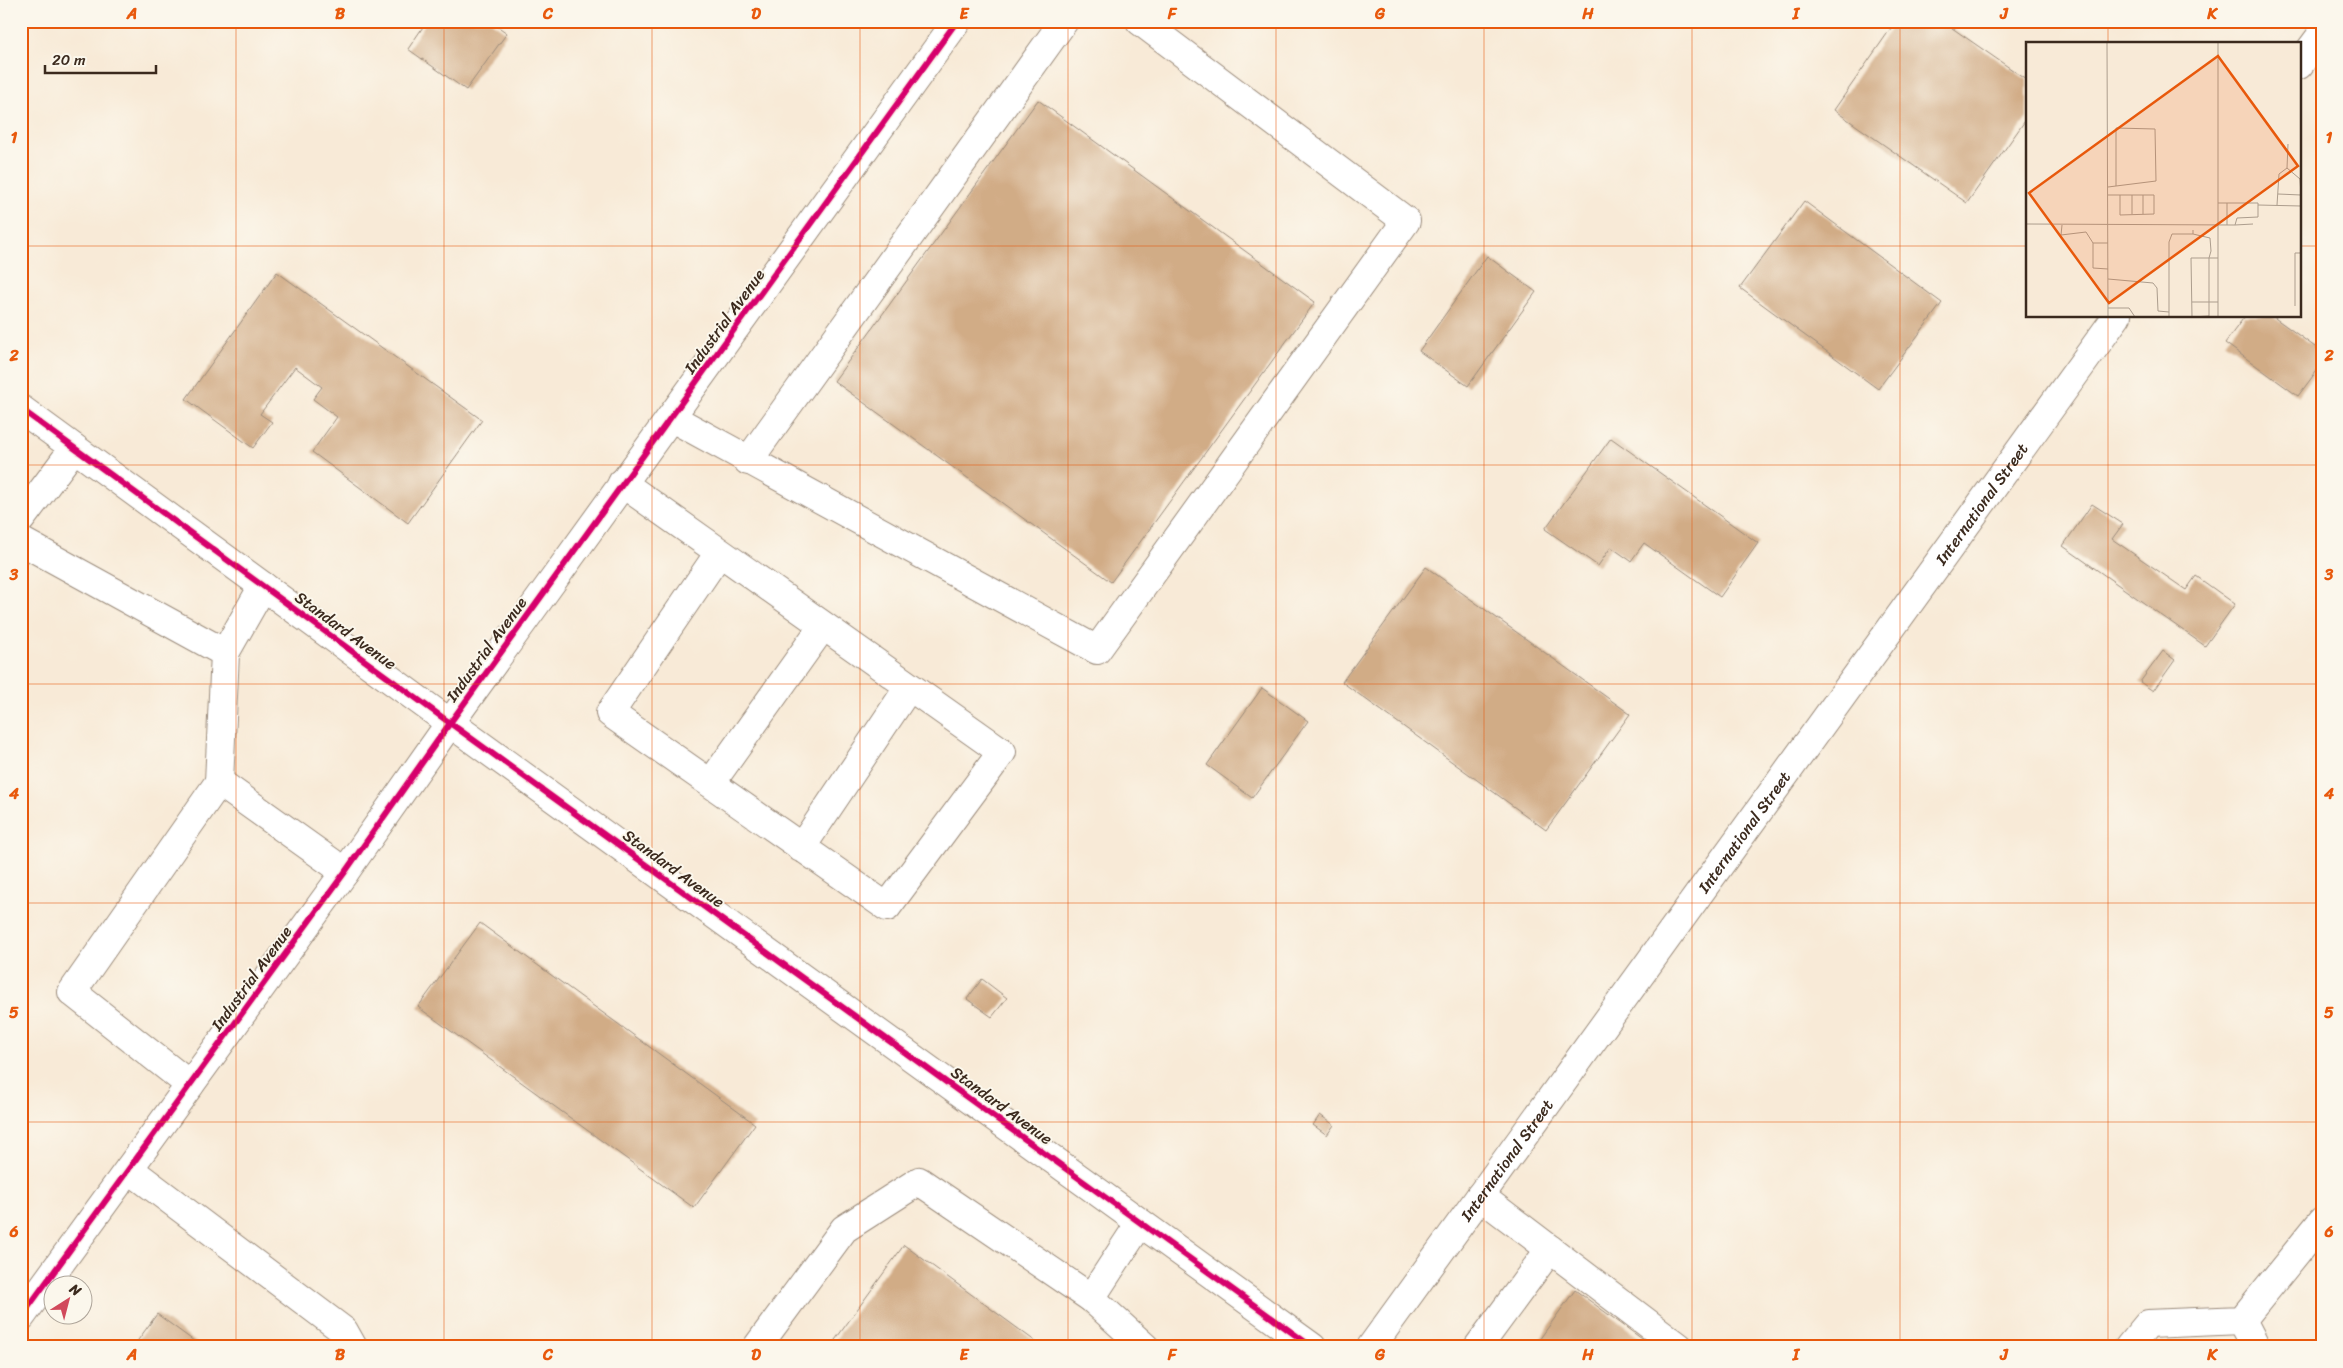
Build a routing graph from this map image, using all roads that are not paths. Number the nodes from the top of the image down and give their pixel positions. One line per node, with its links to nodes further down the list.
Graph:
1 (956, 21): 8 (street, Industrial Avenue)
2 (1064, 21): 10 (street)
3 (1140, 21): 10 (street)
4 (2322, 34): 5 (street)
5 (2300, 64)
6 (2116, 318): 26 (street, International Street)
7 (21, 409): 9 (street, Standard Avenue)
8 (672, 418): 10 (street); 11 (street, Industrial Avenue)
9 (74, 448): 12 (street); 15 (street, Standard Avenue)
10 (748, 461)
11 (622, 483): 14 (street); 19 (street, Industrial Avenue)
12 (21, 519)
13 (21, 541): 17 (street)
14 (720, 553): 16 (street); 21 (street)
15 (263, 586): 17 (street); 19 (street, Standard Avenue)
16 (823, 626): 18 (street); 21 (street)
17 (225, 653): 20 (street)
18 (909, 687): 22 (street); 22 (street)
19 (450, 723): 23 (street, Industrial Avenue); 28 (street, Standard Avenue)
20 (218, 782): 23 (street); 24 (street)
21 (711, 784): 22 (street)
22 (801, 848)
23 (345, 872): 24 (street, Industrial Avenue)
24 (190, 1084): 25 (street, Industrial Avenue)
25 (129, 1169): 31 (street, Industrial Avenue); 33 (street)
26 (1480, 1196): 29 (street); 37 (street, International Street)
27 (2322, 1221): 32 (street)
28 (1140, 1223): 30 (street); 36 (street, Standard Avenue)
29 (1550, 1249): 38 (street); 39 (street)
30 (1091, 1298): 34 (street); 35 (street)
31 (21, 1317)
32 (2242, 1320): 40 (street); 41 (street)
33 (353, 1347)
34 (757, 1347)
35 (1145, 1347)
36 (1312, 1347)
37 (1371, 1347)
38 (1478, 1347)
39 (1679, 1347)
40 (2129, 1347)
41 (2256, 1347)

